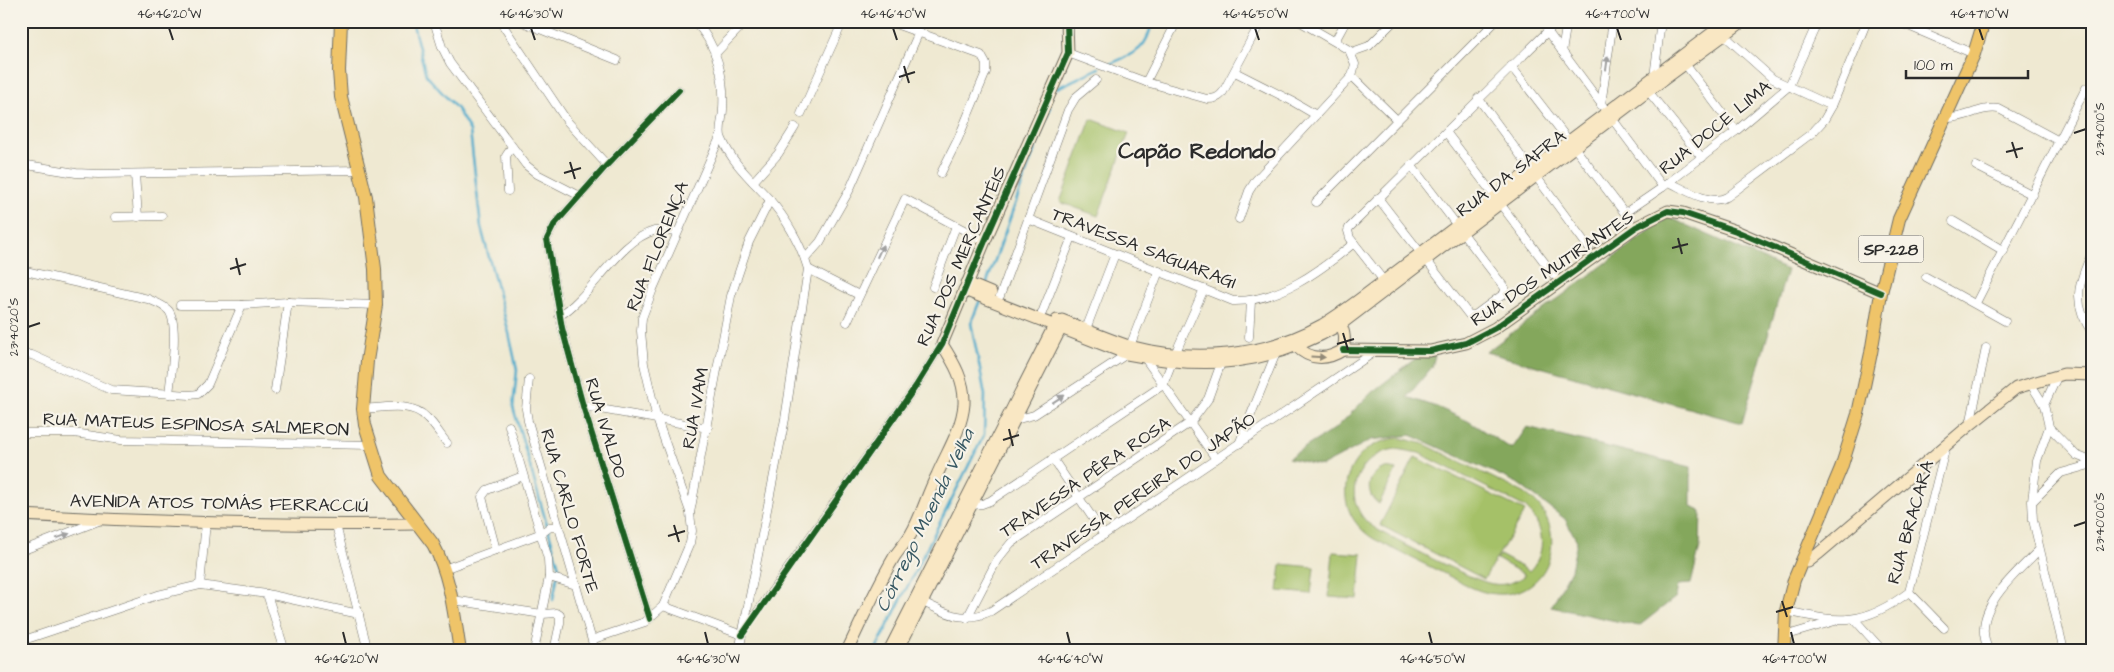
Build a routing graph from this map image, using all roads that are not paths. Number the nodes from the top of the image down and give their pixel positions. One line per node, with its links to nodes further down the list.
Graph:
1 (341, 21): 66 (main road)
2 (434, 21): 60 (street)
3 (500, 21): 63 (street)
4 (520, 21): 35 (street)
5 (694, 21): 33 (street)
6 (746, 21): 33 (street)
7 (843, 21): 50 (street)
8 (887, 21): 27 (street)
9 (1067, 21): 32 (street, RUA DOS MERCANTÉIS)
10 (1177, 21): 42 (street)
11 (1262, 21): 38 (street)
12 (1299, 21): 29 (street)
13 (1346, 21): 29 (street)
14 (1394, 21): 30 (street)
15 (1496, 21): 53 (street)
16 (1558, 21): 26 (street)
17 (1567, 21): 31 (street)
18 (1613, 21): 49 (street, one-way to 18)
19 (1661, 21): 40 (street)
20 (1728, 21): 40 (street, RUA DA SAFRA)
21 (1743, 21): 28 (street, RUA DA SAFRA)
22 (1818, 21): 43 (street, RUA DOCE LIMA)
23 (1867, 21): 48 (street)
24 (1897, 21): 34 (street)
25 (1984, 21): 34 (main road, SP-228)
26 (1547, 31): 31 (street); 37 (street)
27 (919, 32): 68 (street); 96 (street)
28 (1725, 36): 36 (street, RUA DA SAFRA); 43 (street)
29 (1335, 41): 30 (street)
30 (1352, 52): 39 (street)
31 (1562, 52): 49 (street)
32 (1068, 53): 42 (street); 89 (street, RUA DOS MERCANTÉIS)
33 (715, 54): 57 (street)
34 (1974, 54): 52 (main road, SP-228)
35 (617, 60)
36 (1685, 64): 46 (street, RUA DA SAFRA); 55 (street)
37 (1511, 66): 47 (street); 59 (street, RUA DOCE LIMA)
38 (1235, 72): 42 (street); 51 (street)
39 (1352, 76): 51 (street); 53 (street)
40 (1654, 76): 49 (street, RUA DA SAFRA)
41 (1096, 80): 83 (street)
42 (1146, 82)
43 (1789, 86): 48 (street); 55 (street, RUA DOCE LIMA)
44 (2086, 88): 58 (street)
45 (679, 90): 63 (street)
46 (1648, 91): 49 (street, RUA DA SAFRA); 61 (street)
47 (1478, 98): 56 (street); 67 (street)
48 (1832, 106): 71 (street)
49 (1606, 112): 59 (street, RUA DA SAFRA); 71 (street)
50 (801, 114)
51 (1316, 115): 82 (street)
52 (1946, 118): 58 (street); 106 (main road, SP-228)
53 (1397, 120): 78 (street)
54 (795, 126): 70 (street)
55 (1736, 131): 61 (street, RUA DOCE LIMA)
56 (1446, 132): 64 (street); 77 (street)
57 (720, 138): 70 (street); 87 (street, RUA FLORENÇA)
58 (2059, 141): 73 (street)
59 (1572, 144): 67 (street, RUA DA SAFRA); 71 (street, RUA DOCE LIMA)
60 (512, 147): 72 (street); 74 (street)
61 (1702, 158): 71 (street, RUA DOCE LIMA)
62 (21, 164): 69 (street)
63 (607, 165): 74 (street)
64 (1411, 165): 75 (street); 86 (street)
65 (1976, 166): 73 (street)
66 (360, 170): 69 (street); 114 (main road)
67 (1534, 172): 77 (street, RUA DA SAFRA); 91 (street)
68 (941, 173)
69 (135, 174): 81 (street)
70 (753, 182): 76 (street)
71 (1666, 185)
72 (508, 190)
73 (2033, 195): 92 (street)
74 (580, 196): 116 (street, RUA IVALDO)
75 (1378, 198): 90 (street); 95 (street)
76 (770, 200): 96 (street); 151 (street, RUA IVAM)
77 (1498, 200): 86 (street, RUA DA SAFRA); 100 (street)
78 (1316, 202)
79 (162, 216): 81 (street)
80 (115, 217): 81 (street)
81 (138, 217)
82 (1239, 219)
83 (1028, 220): 88 (street, TRAVESSA SAGUARAGI); 108 (street)
84 (1953, 222): 92 (street)
85 (956, 226): 89 (street); 103 (street); 107 (street, one-way to 85)
86 (1460, 229): 95 (street, RUA DA SAFRA); 95 (street)
87 (677, 232): 116 (street); 145 (street, RUA FLORENÇA)
88 (1072, 237): 94 (street, TRAVESSA SAGUARAGI); 115 (street)
89 (985, 241): 104 (street, RUA DOS MERCANTÉIS)
90 (1354, 243): 102 (street); 109 (street, TRAVESSA SAGUARAGI)
91 (1589, 248)
92 (2004, 251): 111 (street)
93 (2093, 251): 122 (street)
94 (1115, 254): 99 (street, TRAVESSA SAGUARAGI); 121 (street)
95 (1424, 257): 102 (street, RUA DA SAFRA); 117 (street, RUA DA SAFRA)
96 (805, 259): 97 (street)
97 (808, 269): 107 (street); 194 (street)
98 (21, 270): 141 (street)
99 (1159, 272): 105 (street, TRAVESSA SAGUARAGI); 127 (street)
100 (1554, 275)
101 (1926, 277): 111 (street)
102 (1384, 281): 117 (street, RUA DA SAFRA)
103 (932, 287)
104 (969, 288): 108 (street); 124 (street, RUA DOS MERCANTÉIS)
105 (1204, 288): 109 (street, TRAVESSA SAGUARAGI); 133 (street)
106 (1881, 293): 129 (street, RUA DOS MUTIRANTES); 176 (main road, SP-228)
107 (859, 295): 119 (street)
108 (998, 298): 115 (street); 120 (street)
109 (1251, 301): 123 (street)
110 (288, 302): 113 (street); 114 (street); 140 (street)
111 (1976, 303): 118 (street)
112 (180, 305): 113 (street)
113 (242, 305): 141 (street)
114 (376, 305): 144 (main road)
115 (1042, 313): 120 (street)
116 (559, 316): 143 (street, RUA IVALDO)
117 (1338, 320): 125 (street, RUA DA SAFRA); 128 (street); 133 (street)
118 (2005, 321)
119 (847, 322)
120 (1059, 323): 121 (street); 127 (street); 146 (street)
121 (1086, 330): 127 (street)
122 (2093, 334)
123 (1249, 337)
124 (942, 344): 194 (street, RUA DOS MERCANTÉIS); 206 (street)
125 (1296, 346): 128 (street, RUA DOS MUTIRANTES, one-way to 128); 130 (street)
126 (1986, 348): 148 (street)
127 (1128, 350): 132 (street); 133 (street); 146 (street, one-way to 127)
128 (1343, 350): 129 (street, RUA DOS MUTIRANTES)
129 (1378, 350): 154 (street, TRAVESSA PEREIRA DO JAPÃO)
130 (1276, 353): 134 (street); 154 (street)
131 (21, 354): 141 (street)
132 (1144, 357): 133 (street); 139 (street)
133 (1174, 358): 134 (street); 139 (street)
134 (1221, 363): 147 (street, TRAVESSA PÊRA ROSA)
135 (2058, 375): 136 (street); 138 (street); 142 (street)
136 (2093, 375)
137 (529, 379): 170 (street, RUA CARLO FORTE)
138 (2030, 382): 142 (street); 148 (street)
139 (1163, 385): 147 (street); 158 (street)
140 (275, 390)
141 (169, 394)
142 (2044, 404): 150 (street)
143 (583, 406): 145 (street); 190 (street, RUA IVALDO)
144 (363, 409): 153 (street); 155 (main road)
145 (657, 420): 151 (street); 164 (street, RUA FLORENÇA)
146 (1010, 421): 163 (street); 184 (street)
147 (1191, 422): 157 (street); 161 (street, TRAVESSA PÊRA ROSA)
148 (1970, 425): 156 (street)
149 (509, 426): 160 (street)
150 (2049, 427): 159 (street); 162 (street)
151 (708, 428): 164 (street, RUA IVAM)
152 (21, 433): 155 (street, RUA MATEUS ESPINOSA SALMERON)
153 (446, 443)
154 (1239, 444): 157 (street, TRAVESSA PEREIRA DO JAPÃO)
155 (370, 445): 168 (main road)
156 (1946, 446): 176 (street); 181 (street, RUA BRACARÁ)
157 (1216, 459): 172 (street, TRAVESSA PEREIRA DO JAPÃO)
158 (1053, 460): 161 (street); 163 (street)
159 (2093, 463): 162 (street)
160 (523, 476): 171 (street); 173 (street)
161 (1078, 497): 172 (street); 189 (street, TRAVESSA PÊRA ROSA)
162 (2032, 501): 174 (street)
163 (972, 505): 184 (street)
164 (690, 513): 185 (street, RUA IVAM)
165 (21, 515): 166 (street, AVENIDA ATOS TOMÁS FERRACCIÚ)
166 (104, 519): 167 (street, AVENIDA ATOS TOMÁS FERRACCIÚ); 175 (street, one-way to 166)
167 (206, 522): 169 (street, AVENIDA ATOS TOMÁS FERRACCIÚ); 179 (street)
168 (416, 524): 169 (street, AVENIDA ATOS TOMÁS FERRACCIÚ); 177 (main road)
169 (336, 525): 187 (street)
170 (557, 527): 171 (street); 180 (street, RUA CARLO FORTE)
171 (543, 532): 173 (street); 178 (street)
172 (1104, 535): 189 (street, TRAVESSA PEREIRA DO JAPÃO)
173 (496, 550): 177 (street)
174 (2039, 550): 210 (street); 211 (street)
175 (21, 551)
176 (1802, 560): 186 (main road, SP-228)
177 (444, 569): 183 (main road)
178 (551, 577): 180 (street); 188 (street)
179 (200, 585): 182 (street); 197 (street)
180 (576, 585): 196 (street, RUA CARLO FORTE)
181 (1909, 592): 192 (street, RUA BRACARÁ); 193 (street)
182 (266, 594): 187 (street); 199 (street)
183 (453, 600): 188 (street); 201 (main road)
184 (919, 600): 189 (street); 207 (street); 208 (street)
185 (663, 606): 190 (street, RUA IVAM); 194 (street)
186 (1786, 611): 191 (street, RUA BRACARÁ); 195 (main road, SP-228)
187 (359, 614): 200 (street)
188 (542, 614): 202 (street); 203 (street)
189 (967, 618)
190 (650, 619): 196 (street)
191 (1842, 619): 192 (street, RUA BRACARÁ); 195 (street, RUA BRACARÁ)
192 (1855, 620): 209 (street)
193 (1944, 628)
194 (742, 635): 205 (street)
195 (1779, 635): 198 (main road, SP-228)
196 (594, 639): 204 (street, RUA CARLO FORTE)
197 (21, 641)
198 (1784, 650)
199 (285, 651)
200 (368, 651)
201 (460, 651)
202 (534, 651)
203 (554, 651)
204 (596, 651)
205 (739, 651)
206 (847, 651)
207 (889, 651)
208 (898, 651)
209 (1883, 651)
210 (1988, 651)
211 (2064, 651)

